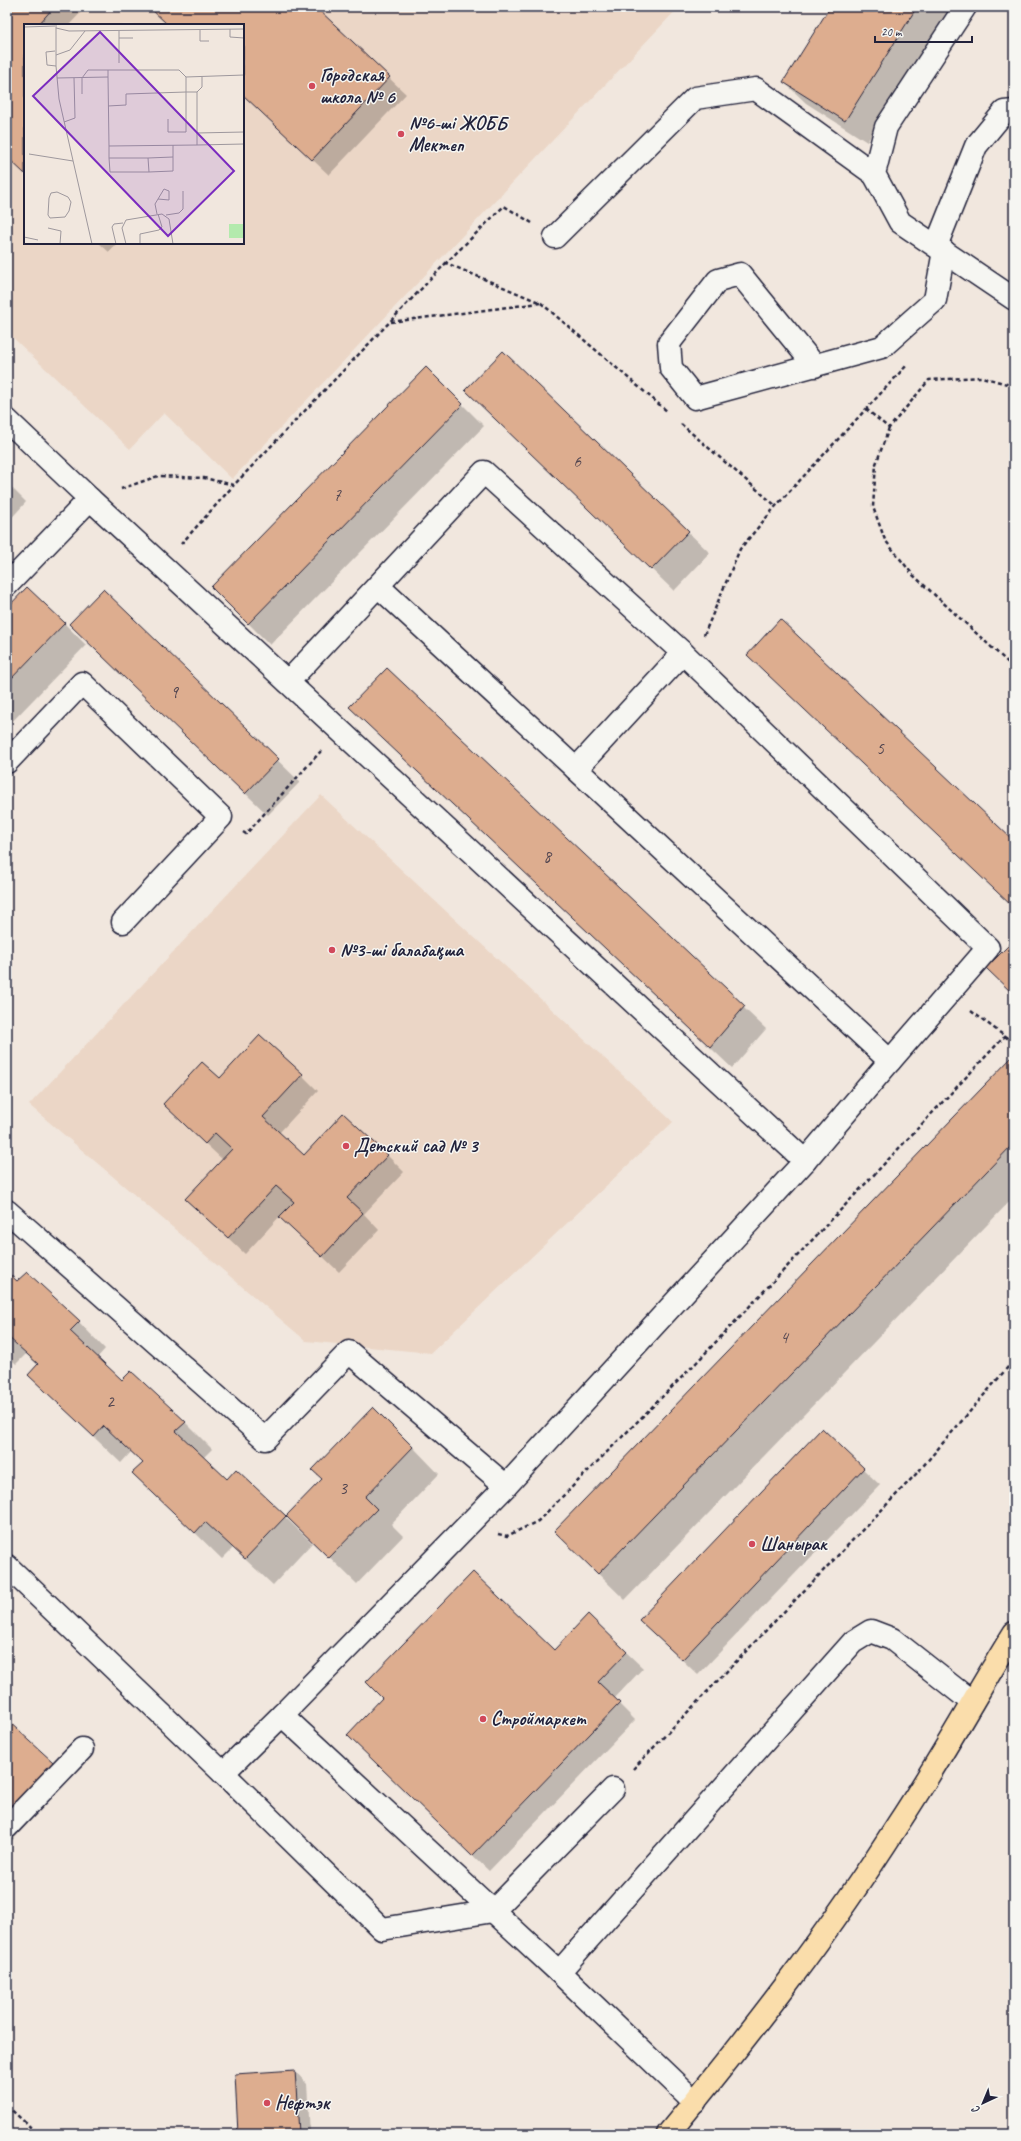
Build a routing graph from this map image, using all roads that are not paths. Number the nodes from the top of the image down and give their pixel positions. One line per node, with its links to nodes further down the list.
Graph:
1 (965, 7): 3 (lane)
2 (1014, 111): 5 (lane)
3 (874, 174): 4 (lane); 5 (lane)
4 (555, 237)
5 (940, 249): 6 (lane); 7 (lane)
6 (1014, 299)
7 (815, 366): 7 (lane)
8 (7, 420): 9 (lane)
9 (90, 499): 10 (lane); 13 (lane)
10 (7, 585)
11 (378, 586): 12 (lane); 13 (lane); 15 (lane)
12 (688, 658): 15 (lane); 17 (lane)
13 (288, 682): 18 (lane)
14 (7, 762): 16 (lane)
15 (576, 769): 17 (lane)
16 (124, 922)
17 (890, 1062): 18 (lane)
18 (805, 1161): 20 (lane)
19 (7, 1211): 20 (lane)
20 (506, 1486): 24 (lane)
21 (7, 1566): 26 (lane)
22 (1014, 1633): 23 (main road)
23 (972, 1702): 30 (lane); 31 (main road)
24 (282, 1715): 26 (lane); 29 (lane)
25 (82, 1749): 28 (lane)
26 (223, 1773): 29 (lane)
27 (613, 1789): 29 (lane)
28 (7, 1827)
29 (493, 1911): 30 (lane)
30 (558, 1972): 31 (lane)
31 (694, 2102): 32 (main road)
32 (668, 2134)

